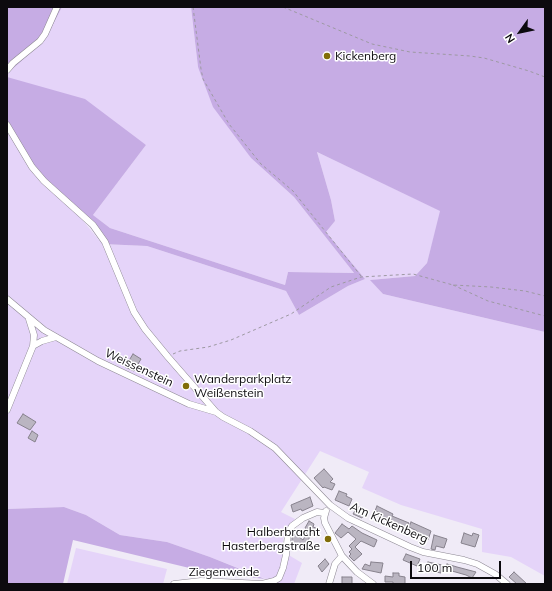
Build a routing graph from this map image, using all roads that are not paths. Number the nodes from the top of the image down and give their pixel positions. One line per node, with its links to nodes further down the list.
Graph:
1 (57, 7): 2 (street)
2 (7, 70)
3 (7, 126): 9 (street)
4 (7, 299): 5 (street, Weissenstein)
5 (30, 319): 6 (street, Weissenstein); 7 (street)
6 (56, 337): 7 (street); 9 (street, Weissenstein)
7 (33, 346): 8 (street)
8 (7, 410)
9 (216, 412): 10 (street, Am Kickenberg)
10 (330, 506): 11 (street); 16 (street, Am Kickenberg)
11 (324, 513): 12 (street); 13 (street, Ziegenweide)
12 (342, 556): 14 (street); 15 (street)
13 (174, 584)
14 (329, 584)
15 (373, 584)
16 (507, 584)

